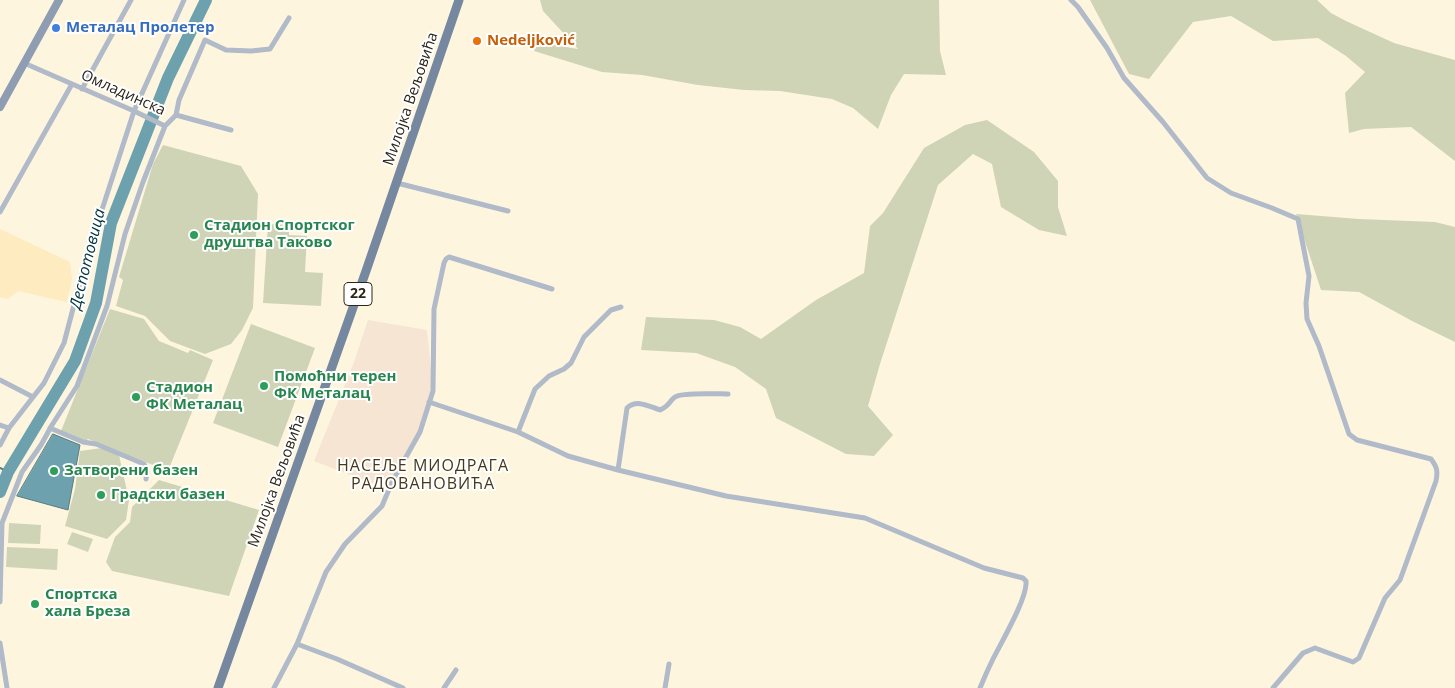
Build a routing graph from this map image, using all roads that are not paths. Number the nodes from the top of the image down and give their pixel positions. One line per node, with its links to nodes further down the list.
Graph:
1 (59, 0): 7 (street)
2 (131, 0): 9 (street)
3 (184, 0): 11 (street)
4 (459, 0): 15 (main road, Милојка Вељовића / 22)
5 (1071, 0): 43 (street)
6 (289, 18): 12 (street, Омладинска)
7 (24, 63): 8 (street, Омладинска); 10 (street)
8 (72, 84): 9 (street, Омладинска); 17 (street)
9 (82, 88): 11 (street, Омладинска)
10 (0, 107)
11 (134, 111): 13 (street, Омладинска); 22 (street)
12 (176, 115): 13 (street, Омладинска); 14 (street)
13 (163, 125): 26 (street)
14 (231, 130)
15 (397, 183): 16 (street); 37 (main road, Милојка Вељовића / 22)
16 (508, 211)
17 (0, 212)
18 (552, 289): 23 (street)
19 (621, 308): 27 (street)
20 (0, 380): 22 (street)
21 (728, 394): 29 (street)
22 (34, 397): 25 (street)
23 (429, 402): 27 (street); 33 (street)
24 (0, 425): 25 (street)
25 (10, 428): 28 (street)
26 (50, 428): 30 (street); 31 (street)
27 (518, 432): 29 (street)
28 (0, 445)
29 (618, 470): 42 (street)
30 (146, 479)
31 (0, 602)
32 (0, 643): 36 (street)
33 (297, 644): 38 (street); 39 (street)
34 (669, 664): 41 (street)
35 (456, 670): 40 (street)
36 (7, 688)
37 (218, 688)
38 (274, 688)
39 (403, 688)
40 (444, 688)
41 (665, 688)
42 (980, 688)
43 (1273, 688)

